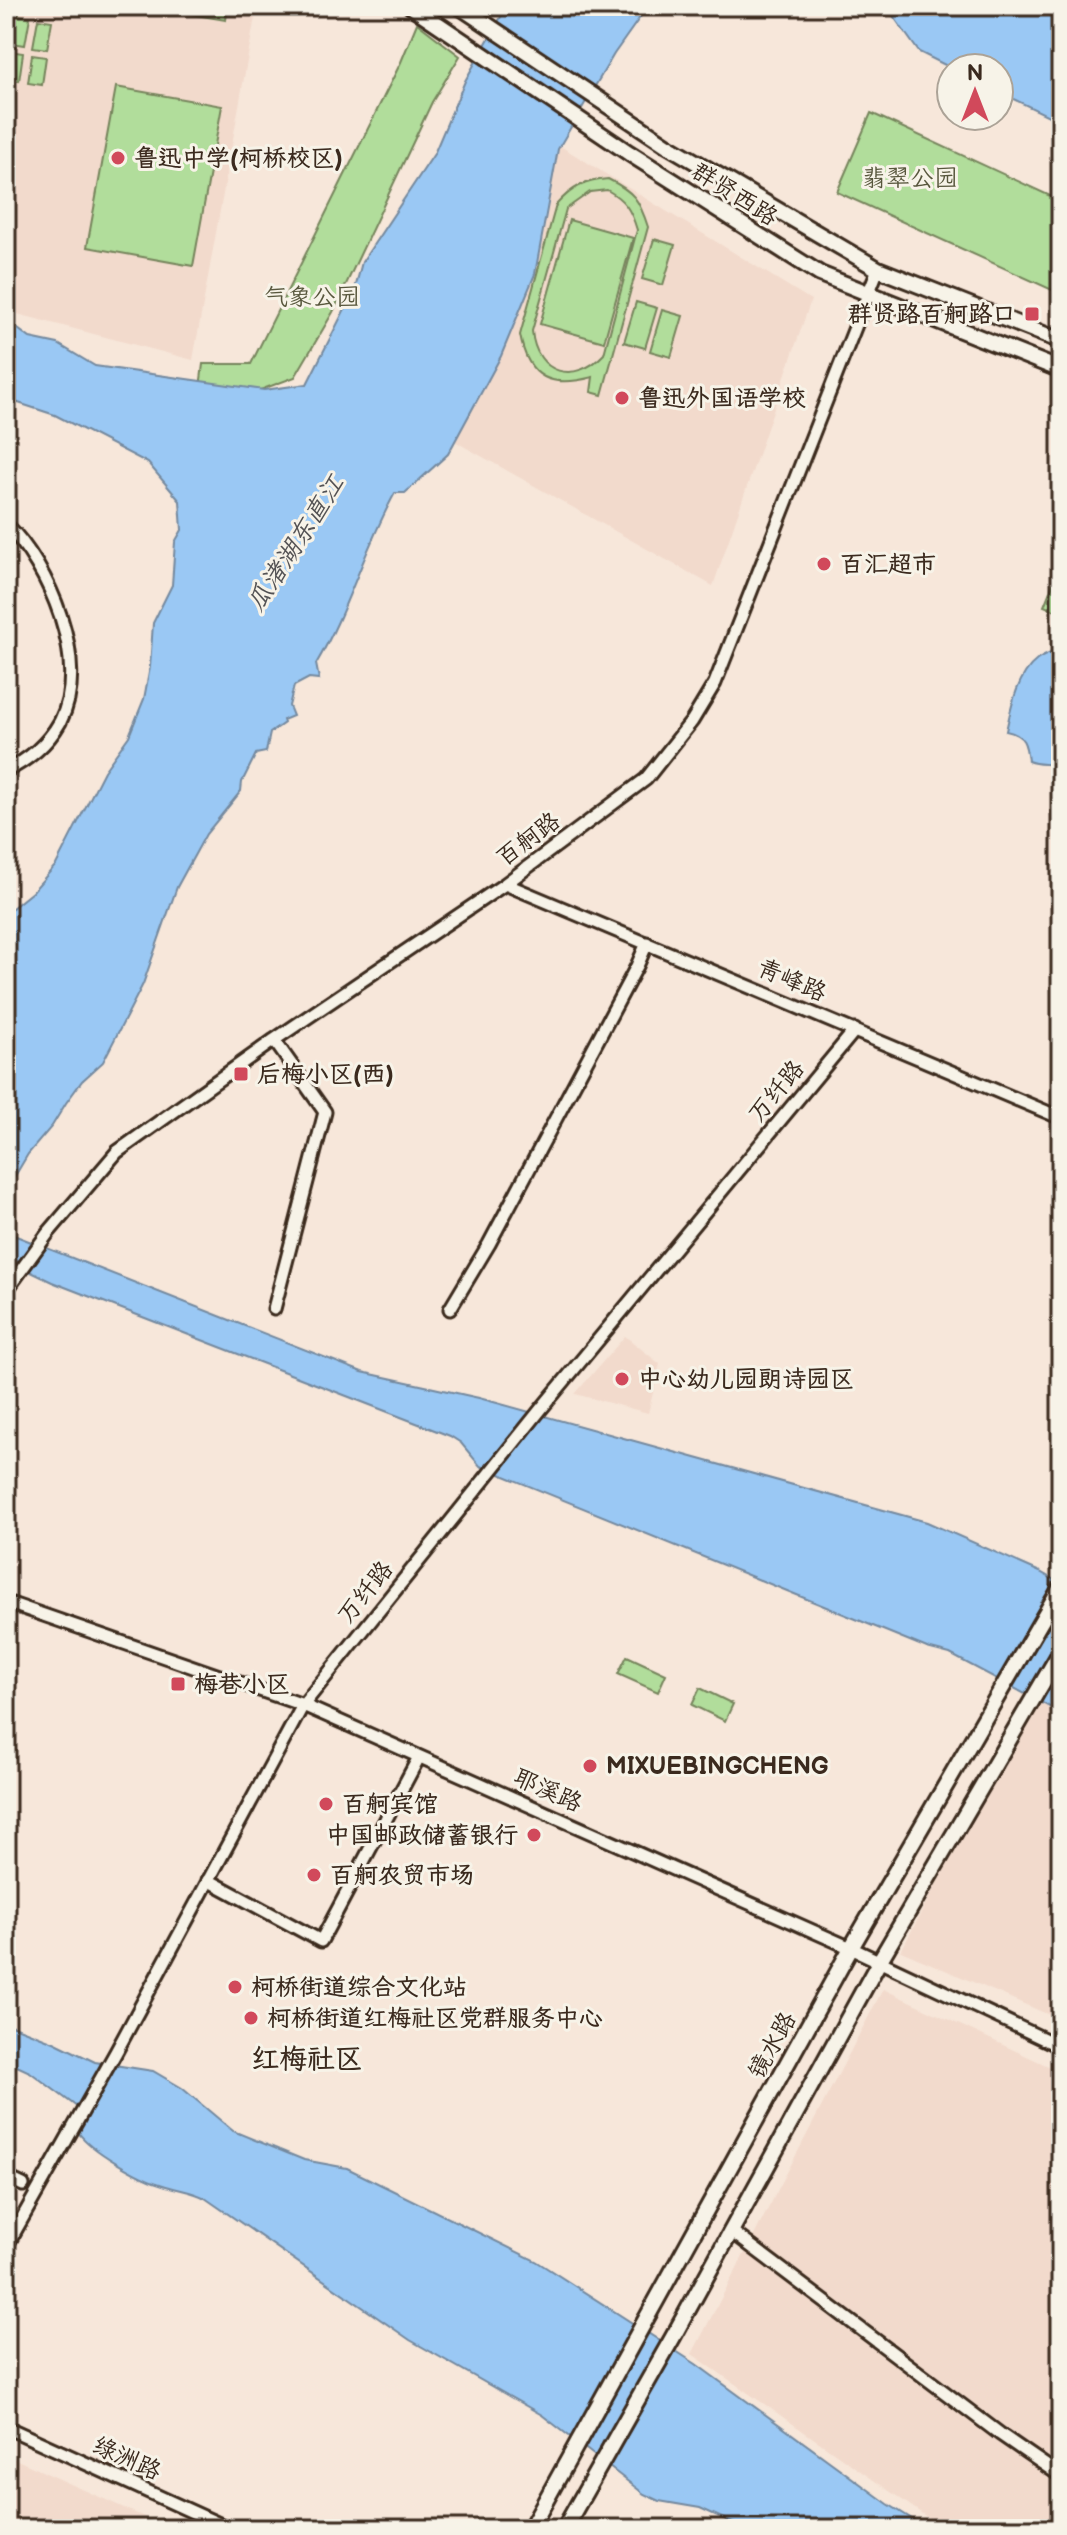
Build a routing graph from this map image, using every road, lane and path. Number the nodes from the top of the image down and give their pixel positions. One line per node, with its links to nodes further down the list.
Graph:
1 (411, 6): 4 (main road, 群贤西路)
2 (459, 6): 3 (main road, 群贤西路)
3 (878, 269): 4 (street, 百舸路); 5 (main road, 群贤西路)
4 (869, 293): 6 (main road, 群贤西路); 9 (street, 百舸路)
5 (1061, 341)
6 (1061, 370)
7 (6, 524): 8 (street)
8 (6, 771)
9 (505, 884): 10 (street, 青峰路); 12 (street, 百舸路)
10 (647, 943): 11 (street, 青峰路); 16 (street)
11 (855, 1030): 13 (street, 青峰路); 20 (street, 万纤路)
12 (274, 1040): 14 (street, 百舸路); 15 (street)
13 (1061, 1118)
14 (10, 1286)
15 (274, 1309)
16 (450, 1309)
17 (1061, 1587): 23 (main road, 镜水路)
18 (6, 1602): 20 (street, 耶溪路)
19 (1061, 1651): 24 (main road)
20 (303, 1705): 21 (street, 耶溪路); 22 (street, 万纤路)
21 (419, 1757): 22 (street); 23 (street, 耶溪路)
22 (208, 1880): 29 (street, 万纤路)
23 (851, 1948): 24 (street, 耶溪路); 33 (main road, 镜水路)
24 (879, 1962): 25 (street, 耶溪路); 28 (main road)
25 (1061, 2047)
26 (6, 2177): 27 (street)
27 (23, 2185)
28 (731, 2231): 31 (street); 34 (main road)
29 (6, 2247)
30 (6, 2427): 32 (street, 绿洲路)
31 (1061, 2476)
32 (230, 2529)
33 (530, 2529)
34 (564, 2529)

